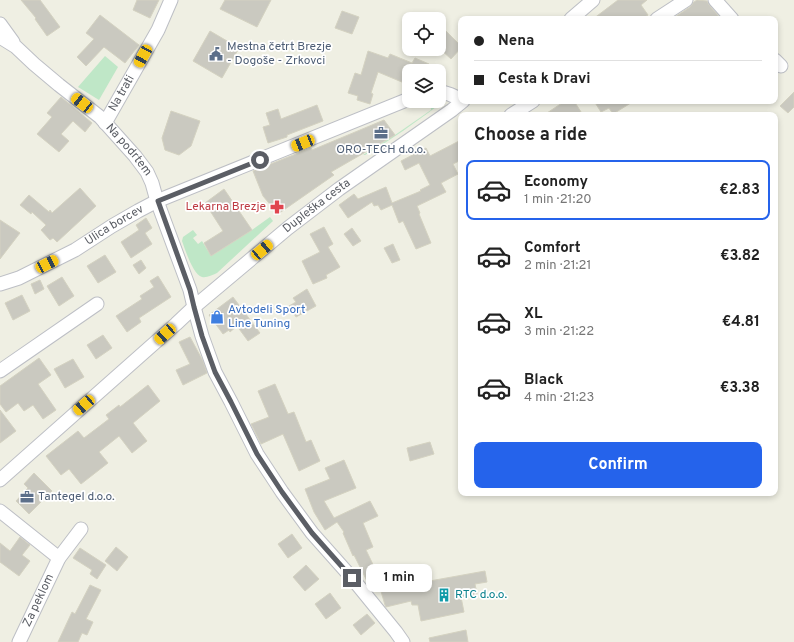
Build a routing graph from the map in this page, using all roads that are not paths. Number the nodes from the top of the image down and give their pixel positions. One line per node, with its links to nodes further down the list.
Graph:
1 (171, 0): 17 (street, Na trati)
2 (593, 0): 5 (street)
3 (686, 0): 6 (street)
4 (715, 0): 7 (street)
5 (574, 16)
6 (662, 16)
7 (729, 16)
8 (0, 24): 10 (street)
9 (0, 37): 10 (street, Na podrtem)
10 (16, 47): 17 (street, Na podrtem)
11 (446, 93): 12 (street)
12 (458, 98)
13 (402, 102): 18 (street, Ulica borcev)
14 (458, 104): 21 (street, Dupleška cesta)
15 (528, 104): 16 (street)
16 (516, 112)
17 (105, 123): 18 (street, Na podrtem)
18 (158, 201): 19 (street, Ulica borcev); 21 (street, Na podrtem)
19 (0, 284)
20 (97, 304): 22 (street)
21 (194, 307): 23 (street, Dupleška cesta); 28 (street, Na podrtem)
22 (0, 371)
23 (0, 480)
24 (0, 511): 26 (street, Za peklom)
25 (81, 529): 26 (street, Za peklom)
26 (59, 558): 27 (street, Za peklom)
27 (19, 642)
28 (403, 642)

